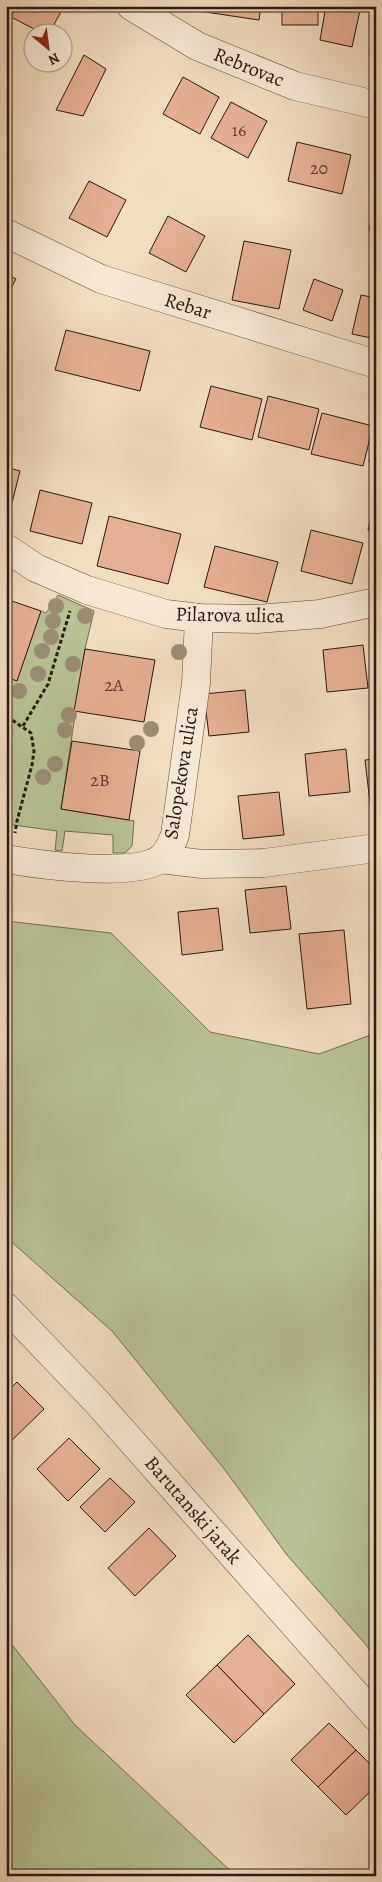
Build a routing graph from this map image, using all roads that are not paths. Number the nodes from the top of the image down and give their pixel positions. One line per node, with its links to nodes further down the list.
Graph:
1 (131, 6): 2 (street, Rebrovac)
2 (376, 105)
3 (6, 233): 4 (street, Rebar)
4 (376, 364)
5 (6, 548): 7 (street, Pilarova ulica)
6 (376, 602): 7 (street, Pilarova ulica)
7 (199, 618): 10 (street, Salopekova ulica)
8 (376, 848): 10 (street, Salopekova ulica)
9 (6, 859): 10 (street)
10 (160, 859)
11 (6, 1307): 12 (street, Barutanski jarak)
12 (376, 1717)

